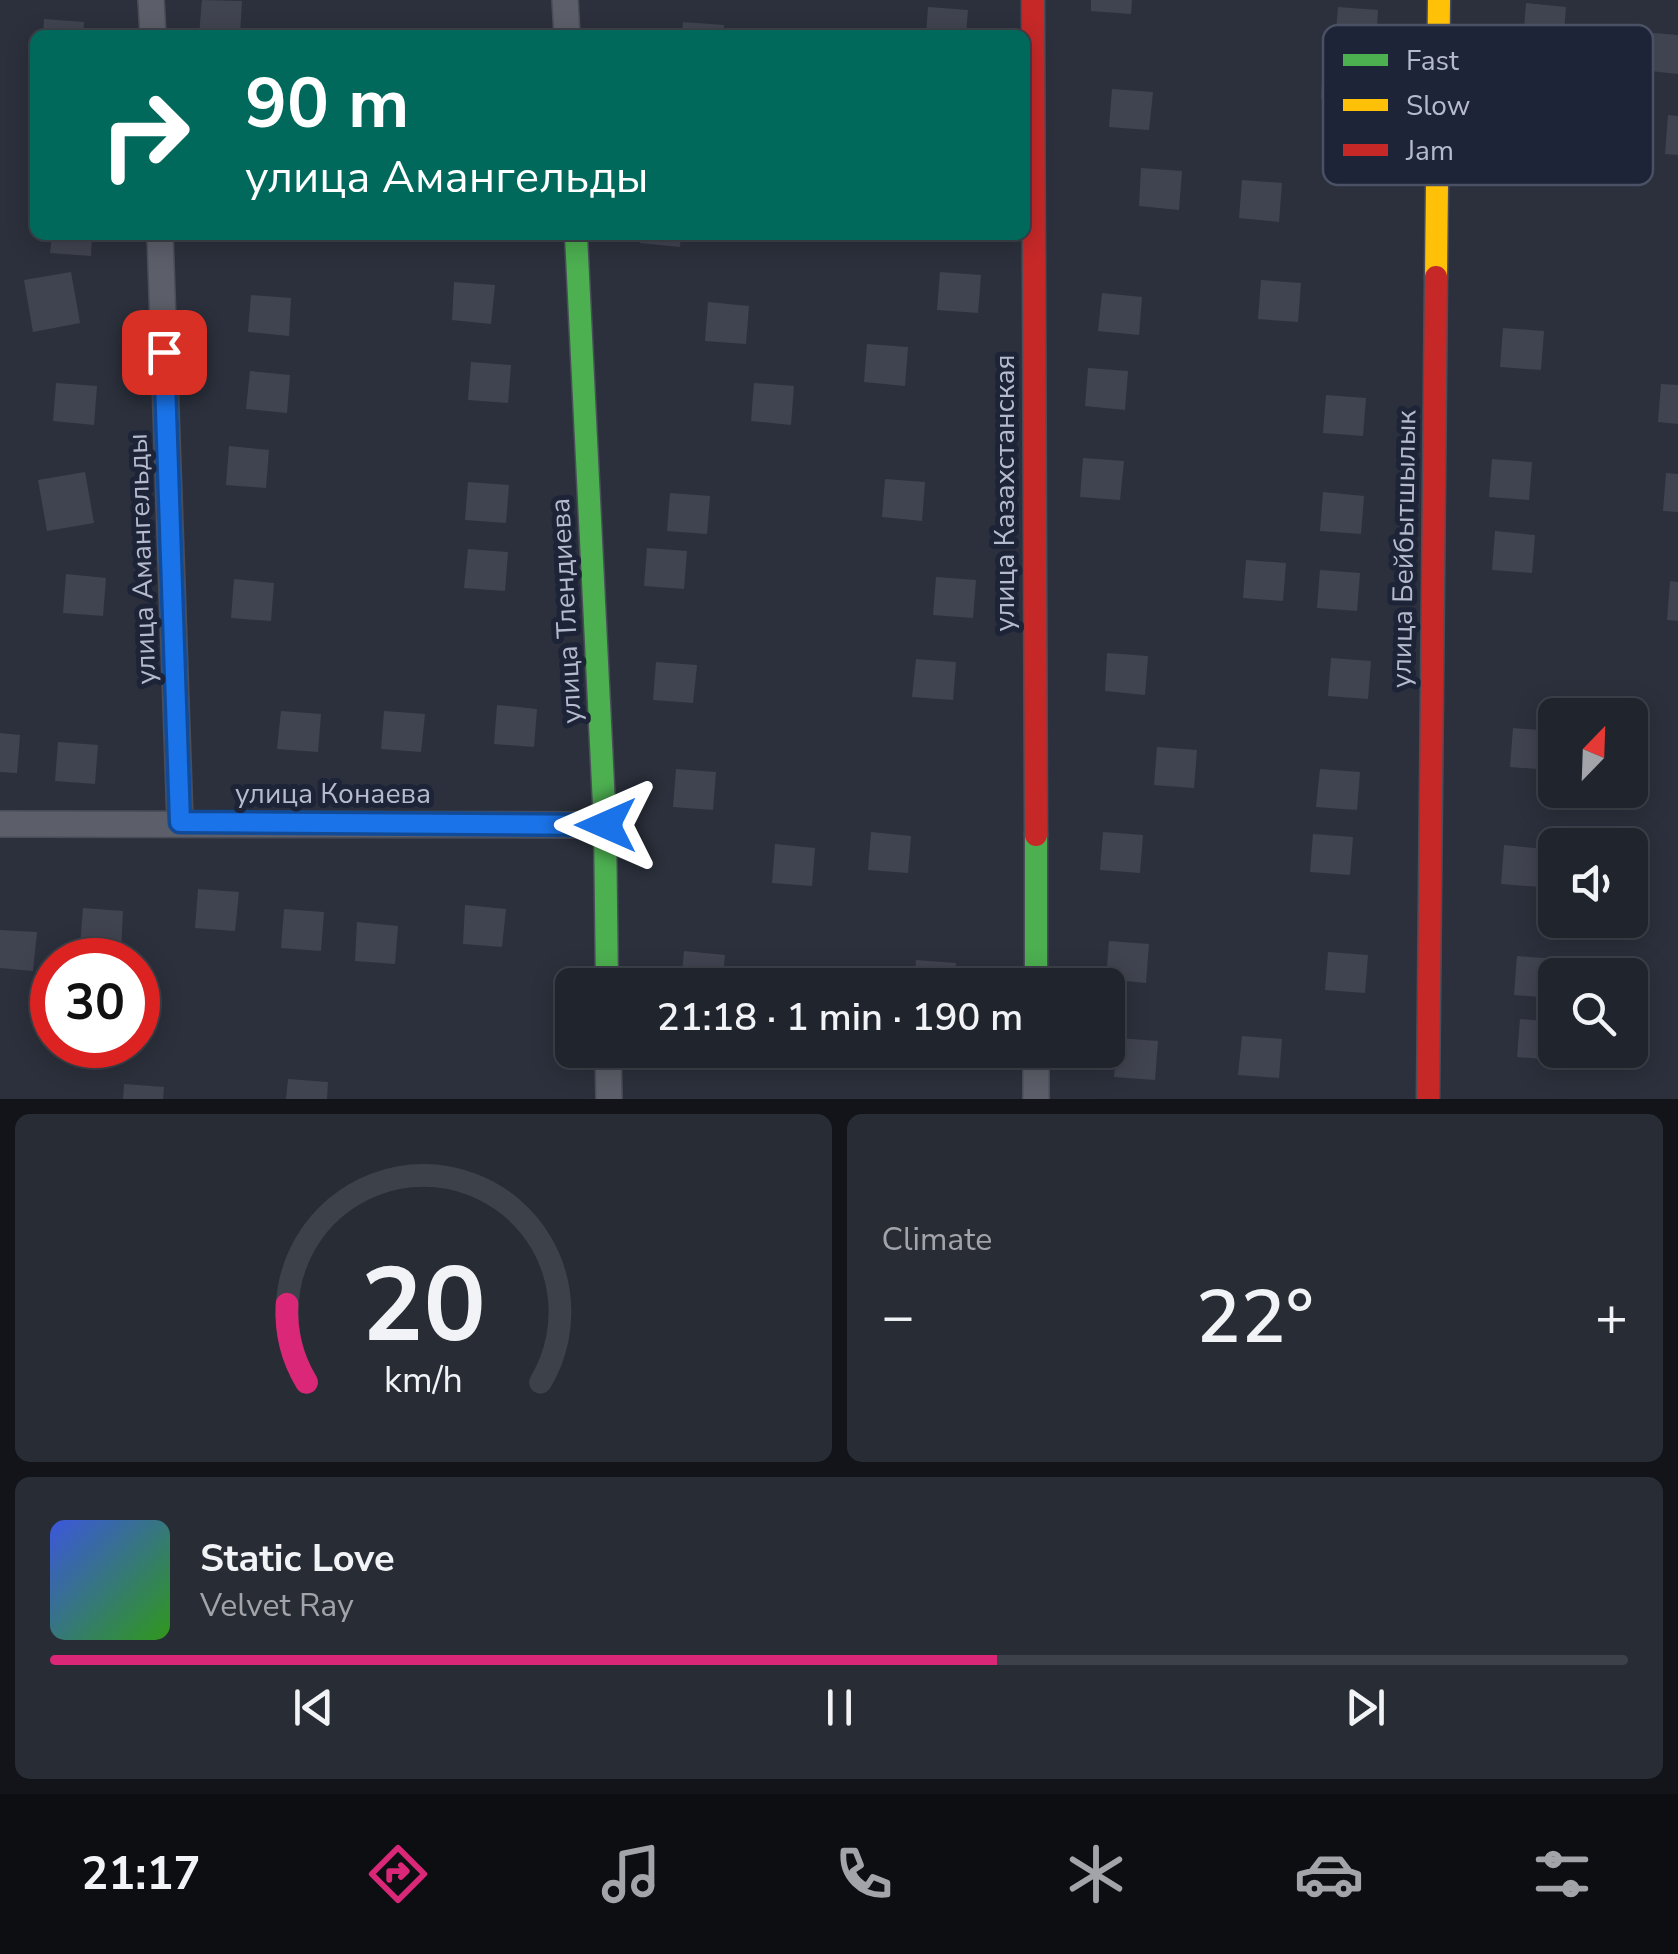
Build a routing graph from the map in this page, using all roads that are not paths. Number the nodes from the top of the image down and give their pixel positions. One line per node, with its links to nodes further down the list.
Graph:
1 (151, 0): 6 (street)
2 (565, 0): 7 (street)
3 (1033, 0): 15 (street, улица Казахстанская)
4 (1438, 0): 5 (street, улица Бейбытшылык)
5 (1438, 25)
6 (152, 30)
7 (567, 30)
8 (1436, 185): 20 (street, улица Бейбытшылык)
9 (160, 240): 11 (street, улица Амангельды)
10 (576, 240): 13 (street, улица Тлендиева)
11 (180, 822): 12 (street, улица Конаева); 13 (street, улица Конаева)
12 (0, 824)
13 (606, 825): 14 (street, улица Тлендиева)
14 (608, 968)
15 (1036, 968)
16 (608, 1068): 18 (street)
17 (1036, 1068): 19 (street)
18 (609, 1099)
19 (1036, 1099)
20 (1428, 1099)

